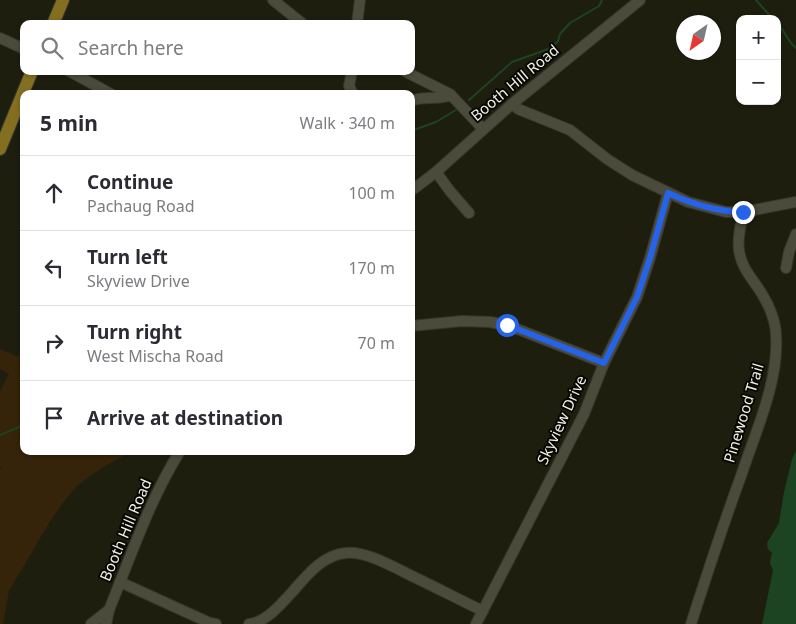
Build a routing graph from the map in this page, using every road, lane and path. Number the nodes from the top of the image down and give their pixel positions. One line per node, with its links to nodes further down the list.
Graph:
1 (63, 0): 5 (main road)
2 (273, 0): 6 (street)
3 (360, 0): 7 (street)
4 (640, 0): 20 (street, Booth Hill Road)
5 (55, 20)
6 (298, 20)
7 (358, 20)
8 (0, 38): 9 (street)
9 (20, 46)
10 (30, 75): 14 (main road)
11 (76, 75): 15 (street)
12 (351, 75): 16 (street)
13 (412, 75): 17 (street)
14 (24, 90)
15 (104, 90)
16 (351, 90)
17 (451, 94): 18 (street); 21 (street)
18 (415, 99)
19 (20, 100): 22 (main road)
20 (512, 104): 21 (street, Booth Hill Road); 25 (street)
21 (483, 129): 23 (street, Booth Hill Road)
22 (0, 149)
23 (436, 172): 24 (street, Booth Hill Road); 28 (street)
24 (415, 188)
25 (668, 193): 27 (street); 32 (street, Skyview Drive)
26 (796, 202): 27 (street)
27 (743, 212): 42 (street, Pinewood Trail)
28 (469, 213)
29 (796, 234): 30 (street)
30 (786, 268)
31 (415, 326): 32 (street)
32 (604, 363): 36 (street, Skyview Drive)
33 (178, 455): 34 (street, Booth Hill Road)
34 (120, 582): 35 (street, Booth Hill Road); 39 (street)
35 (109, 610): 37 (street); 38 (street, Booth Hill Road)
36 (483, 611): 40 (street); 41 (street, Skyview Drive)
37 (91, 624)
38 (106, 624)
39 (212, 624)
40 (249, 624)
41 (476, 624)
42 (691, 624)

